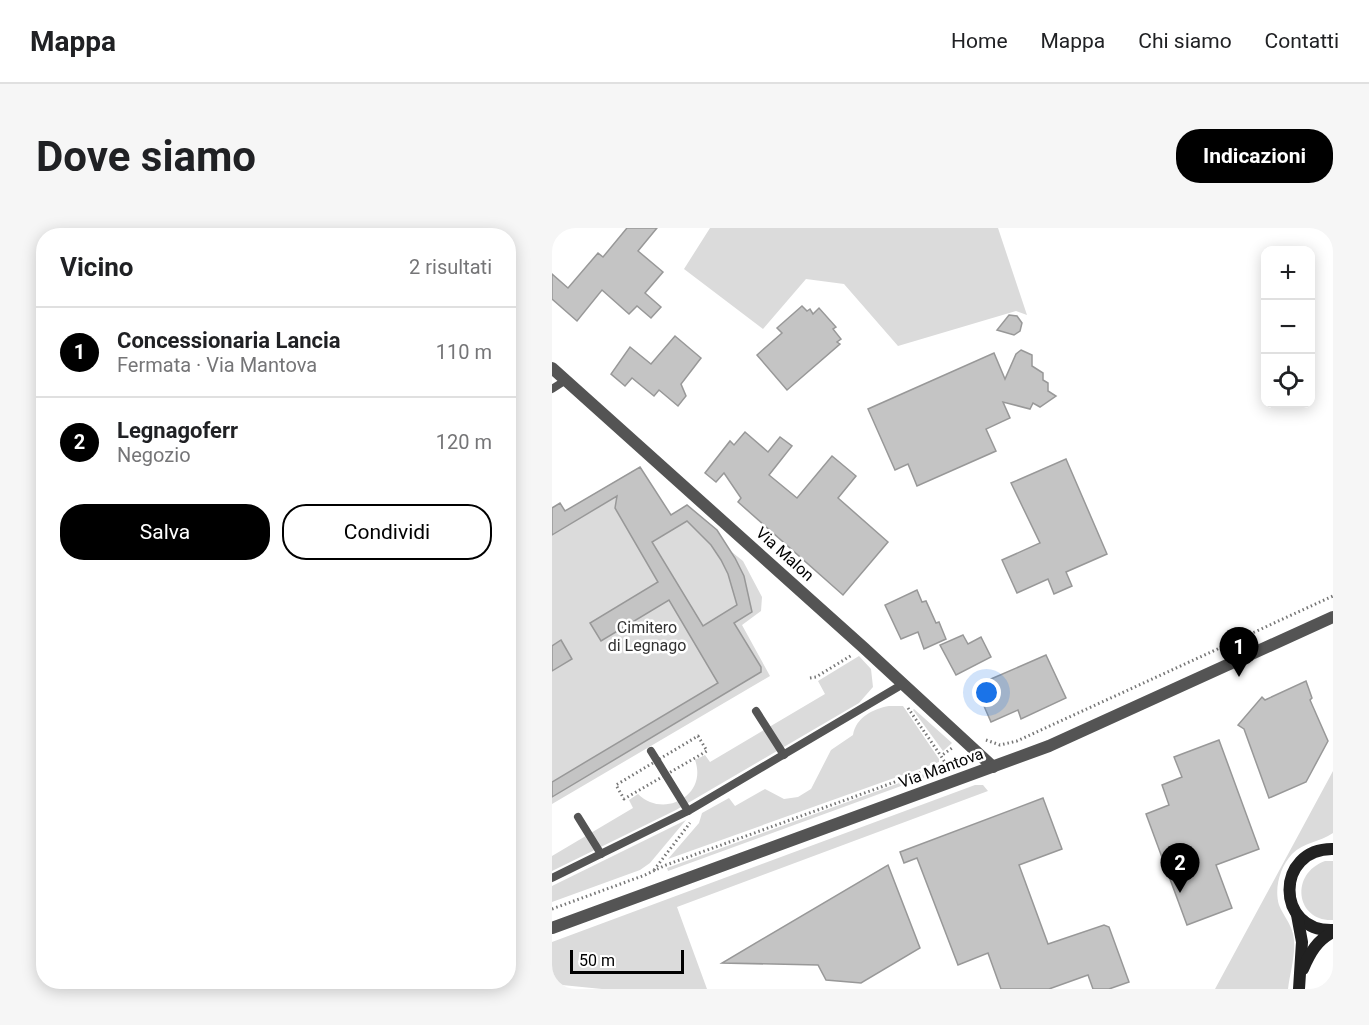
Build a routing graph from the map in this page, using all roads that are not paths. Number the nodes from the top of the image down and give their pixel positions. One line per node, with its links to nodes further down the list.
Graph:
1 (552, 368): 2 (street, Via Malon)
2 (566, 380): 3 (lane); 5 (street, Via Malon)
3 (552, 389)
4 (1333, 616): 9 (street, Via Mantova)
5 (903, 684): 8 (lane); 9 (street, Via Malon)
6 (756, 711): 8 (lane)
7 (651, 751): 10 (lane)
8 (784, 754): 10 (lane)
9 (993, 767): 18 (street, Via Mantova)
10 (688, 811): 14 (lane)
11 (578, 818): 14 (lane)
12 (1333, 840): 15 (main road)
13 (1333, 849): 15 (main road)
14 (601, 854): 16 (lane)
15 (1309, 854): 17 (main road)
16 (552, 878)
17 (1297, 915): 19 (main road); 20 (main road)
18 (552, 928)
19 (1333, 931): 20 (main road)
20 (1299, 984)

